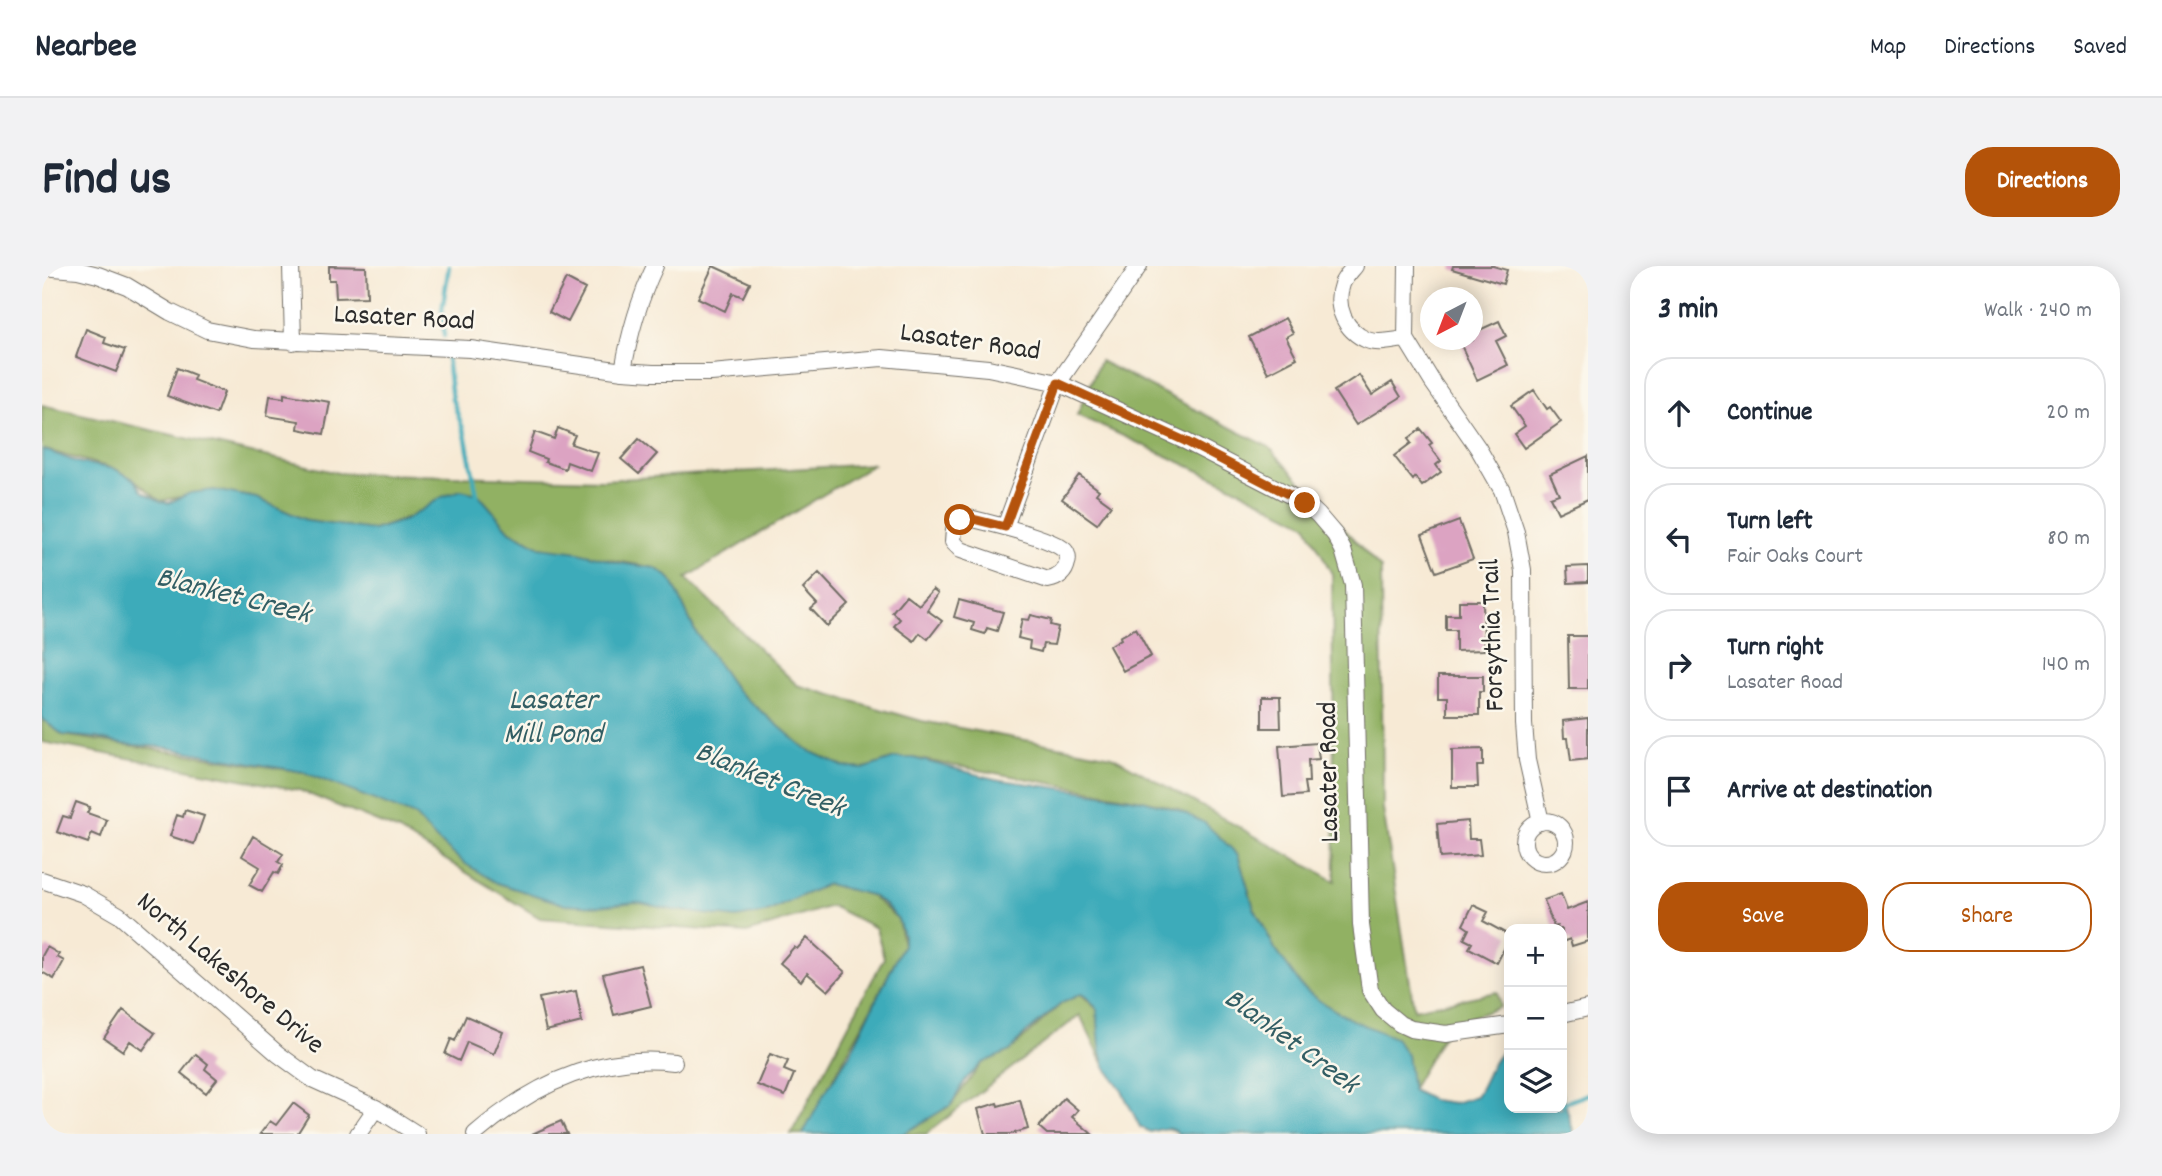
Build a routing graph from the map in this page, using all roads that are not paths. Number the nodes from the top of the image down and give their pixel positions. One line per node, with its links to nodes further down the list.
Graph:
1 (291, 266): 8 (street)
2 (655, 266): 9 (street)
3 (1139, 266): 10 (street)
4 (1355, 266): 7 (street)
5 (1407, 266): 7 (street)
6 (42, 267): 8 (street, Lasater Road)
7 (1406, 339): 12 (street, Forsythia Trail)
8 (293, 342): 9 (street, Lasater Road)
9 (623, 371): 10 (street, Lasater Road)
10 (1058, 383): 11 (street); 16 (street, Lasater Road)
11 (1005, 527): 11 (street)
12 (1541, 821)
13 (42, 880): 18 (street, North Lakeshore Drive)
14 (1588, 1008): 15 (street)
15 (1567, 1013)
16 (1504, 1025)
17 (674, 1062): 21 (street)
18 (376, 1108): 19 (street); 20 (street, North Lakeshore Drive)
19 (358, 1134)
20 (417, 1134)
21 (475, 1134)

